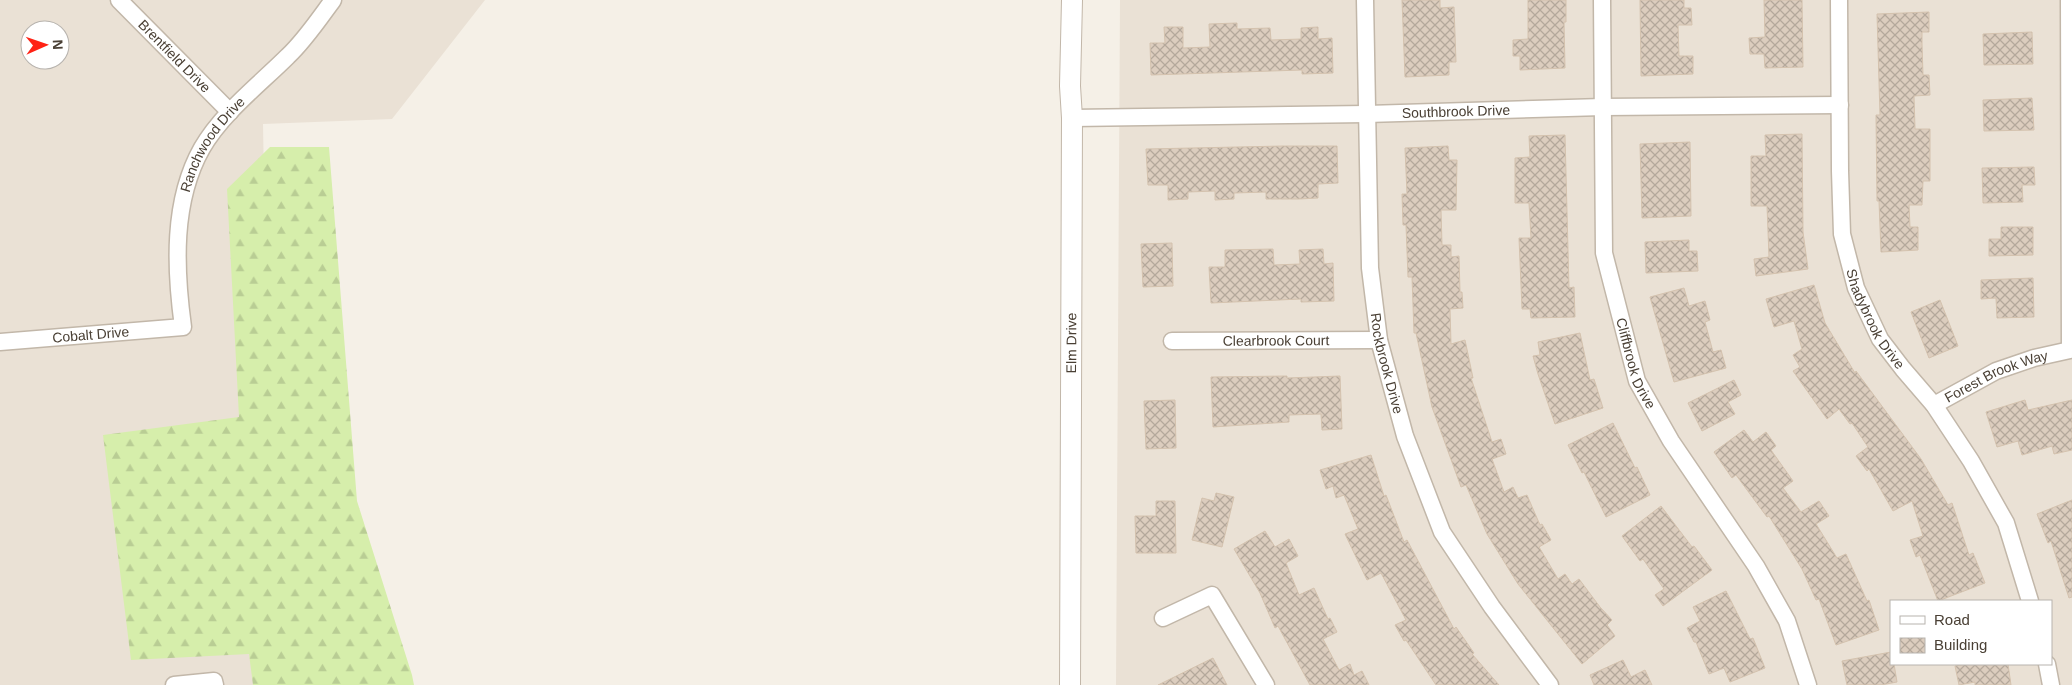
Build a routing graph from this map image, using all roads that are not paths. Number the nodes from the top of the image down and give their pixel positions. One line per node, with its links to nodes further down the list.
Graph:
1 (119, 0): 10 (street, Brentfield Drive)
2 (333, 0): 10 (street, Ranchwood Drive)
3 (1072, 0): 12 (street, Elm Drive)
4 (1365, 0): 11 (street, Rockbrook Drive)
5 (1602, 0): 9 (street, Cliffbrook Drive)
6 (1840, 0): 8 (street, Shadybrook Drive)
7 (2069, 0): 17 (street, Forest Brook Way)
8 (1840, 105): 9 (street, Southbrook Drive); 17 (street, Shadybrook Drive)
9 (1603, 107): 11 (street, Southbrook Drive); 26 (street, Cliffbrook Drive)
10 (230, 112): 13 (street, Ranchwood Drive)
11 (1368, 114): 12 (street, Southbrook Drive); 14 (street, Rockbrook Drive)
12 (1072, 118): 23 (street, Elm Drive)
13 (183, 327): 16 (street, Cobalt Drive)
14 (1379, 340): 15 (street, Clearbrook Court); 25 (street, Rockbrook Drive)
15 (1172, 341)
16 (0, 342)
17 (1934, 405): 18 (street, Shadybrook Drive)
18 (2030, 600)
19 (1163, 618): 24 (street)
20 (2047, 665): 27 (street)
21 (214, 683): 22 (street)
22 (174, 685)
23 (1070, 685)
24 (1266, 685)
25 (1550, 685)
26 (1808, 685)
27 (2051, 685)

